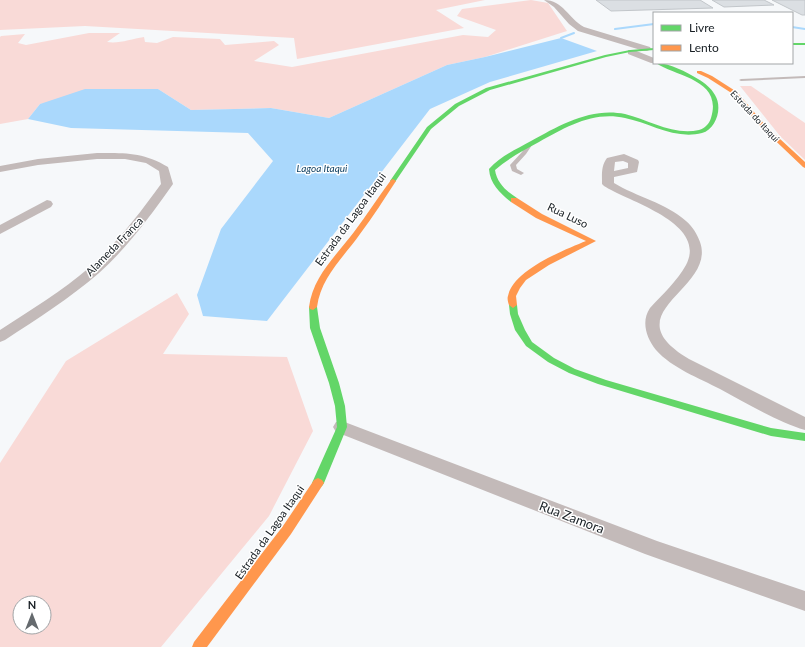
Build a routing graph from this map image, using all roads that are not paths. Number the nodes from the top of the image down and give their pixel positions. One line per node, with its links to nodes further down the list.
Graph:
1 (547, 0): 4 (street)
2 (793, 44): 3 (street)
3 (805, 44)
4 (652, 50): 5 (street, Estrada da Lagoa Itaqui)
5 (630, 51): 6 (street); 20 (street, Estrada da Lagoa Itaqui)
6 (653, 61)
7 (660, 64): 11 (street, Rua Luso)
8 (681, 64): 12 (street, Estrada do Itaqui)
9 (805, 76): 10 (lane)
10 (741, 80)
11 (529, 144): 14 (lane); 21 (street, Rua Luso)
12 (805, 166)
13 (0, 169): 18 (street, Alameda Franca)
14 (521, 173)
15 (608, 175): 19 (street)
16 (47, 204): 17 (street)
17 (0, 230)
18 (0, 337)
19 (805, 424)
20 (342, 427): 22 (street, Rua Zamora); 23 (street, Estrada da Lagoa Itaqui)
21 (805, 437)
22 (805, 601)
23 (199, 647)

